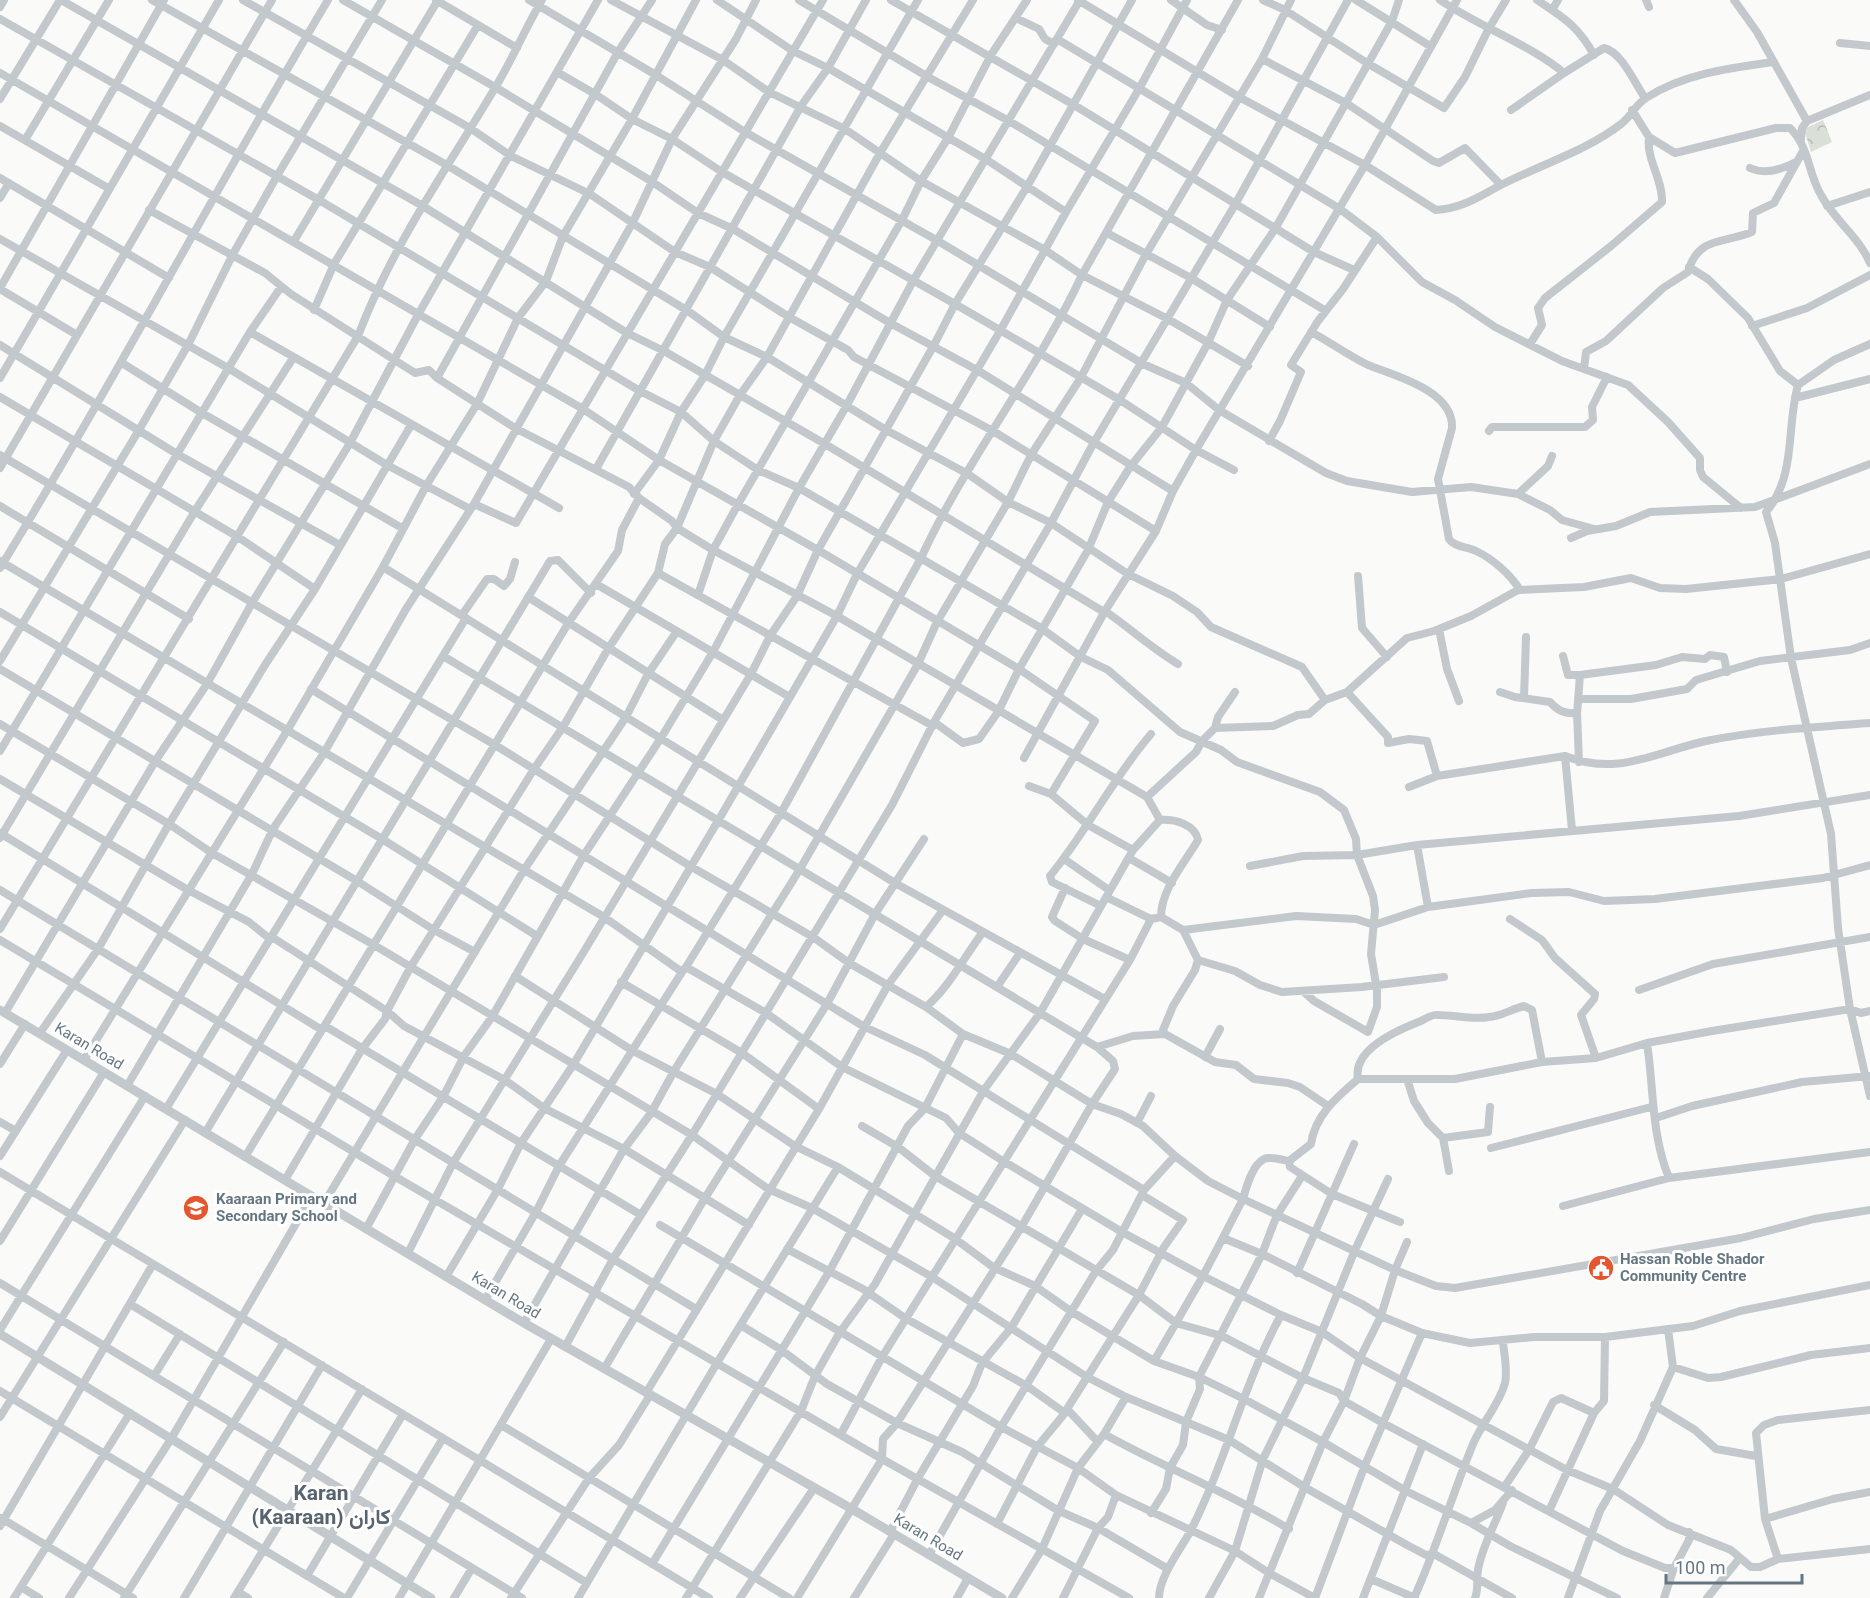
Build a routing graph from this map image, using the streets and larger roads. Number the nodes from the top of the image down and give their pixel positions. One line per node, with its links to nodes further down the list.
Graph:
1 (4, 0): 44 (street)
2 (60, 0): 56 (street); 69 (street)
3 (109, 0): 56 (street)
4 (152, 0): 41 (street)
5 (219, 0): 60 (street)
6 (243, 0): 50 (street)
7 (272, 0): 50 (street)
8 (328, 0): 66 (street)
9 (343, 0): 52 (street)
10 (382, 0): 52 (street)
11 (437, 0): 59 (street); 70 (street)
12 (529, 0): 42 (street)
13 (598, 0): 64 (street)
14 (611, 0): 51 (street)
15 (652, 0): 51 (street)
16 (696, 0): 67 (street)
17 (717, 0): 55 (street)
18 (756, 0): 55 (street)
19 (799, 0): 48 (street)
20 (823, 0): 48 (street)
21 (866, 0): 61 (street)
22 (891, 0): 49 (street)
23 (918, 0): 49 (street)
24 (973, 0): 65 (street)
25 (1027, 0): 53 (street)
26 (1079, 0): 58 (street); 71 (street)
27 (1132, 0): 58 (street)
28 (1171, 0): 43 (street)
29 (1238, 0): 62 (street)
30 (1263, 0): 46 (street)
31 (1291, 0): 46 (street)
32 (1348, 0): 68 (street)
33 (1356, 0): 57 (street)
34 (1399, 0): 57 (street)
35 (1440, 0): 45 (street)
36 (1457, 0): 45 (street)
37 (1506, 0): 63 (street)
38 (1537, 0): 47 (street)
39 (1558, 0): 47 (street)
40 (1734, 0): 88 (street)
41 (163, 3): 60 (street); 73 (street)
42 (541, 3): 64 (street); 76 (street)
43 (1185, 4): 62 (street); 77 (street)
44 (0, 7)
45 (1453, 9): 63 (street); 74 (street)
46 (1285, 10): 68 (street); 84 (street)
47 (1552, 10): 82 (street)
48 (816, 12): 61 (street); 79 (street)
49 (911, 12): 65 (street); 80 (street)
50 (264, 13): 66 (street); 78 (street)
51 (643, 16): 67 (street); 81 (street)
52 (372, 17): 70 (street); 87 (street)
53 (1016, 18): 71 (street); 83 (street)
54 (0, 19): 69 (street)
55 (747, 19): 79 (street); 86 (street)
56 (97, 21): 73 (street); 85 (street)
57 (1392, 21): 74 (street); 90 (street)
58 (1119, 24): 77 (street); 89 (street)
59 (478, 25): 76 (street); 91 (street)
60 (202, 28): 78 (street); 92 (street)
61 (849, 28): 80 (street); 93 (street)
62 (1222, 30): 94 (street)
63 (1488, 30): 97 (street); 107 (street)
64 (581, 32): 81 (street); 95 (street)
65 (952, 35): 83 (street); 100 (street)
66 (306, 37): 87 (street); 98 (street)
67 (677, 37): 86 (street); 99 (street)
68 (1327, 38): 90 (street); 104 (street)
69 (35, 39): 85 (street); 101 (street)
70 (413, 41): 91 (street); 103 (street)
71 (1055, 42): 89 (street); 102 (street)
72 (1840, 43): 75 (street)
73 (138, 45): 92 (street); 105 (street)
74 (1430, 46): 107 (street)
75 (1870, 46)
76 (517, 48): 106 (street)
77 (1161, 48): 94 (street); 108 (street)
78 (243, 51): 98 (street); 110 (street)
79 (793, 51): 93 (street); 111 (street)
80 (888, 51): 100 (street); 109 (street)
81 (618, 52): 99 (street); 112 (street)
82 (1594, 55): 97 (street); 117 (street)
83 (990, 56): 102 (street); 116 (street)
84 (1262, 59): 104 (street); 115 (street)
85 (73, 60): 105 (street); 120 (street)
86 (723, 60): 111 (street); 119 (street)
87 (347, 61): 103 (street); 113 (street)
88 (1773, 62): 117 (street); 136 (street)
89 (1097, 63): 108 (street); 122 (street)
90 (1367, 63): 107 (street); 121 (street)
91 (454, 64): 106 (street); 123 (street)
92 (179, 68): 110 (street); 125 (street)
93 (828, 68): 109 (street); 124 (street)
94 (1198, 70): 115 (street); 128 (street)
95 (557, 72): 112 (street); 129 (street)
96 (0, 73): 101 (street)
97 (1564, 73): 126 (street)
98 (284, 74): 113 (street); 130 (street)
99 (656, 75): 119 (street); 132 (street)
100 (928, 77): 116 (street); 131 (street)
101 (11, 80): 118 (street); 120 (street)
102 (1032, 80): 122 (street); 135 (street)
103 (388, 83): 123 (street); 134 (street)
104 (1302, 83): 121 (street); 133 (street)
105 (116, 85): 125 (street); 138 (street)
106 (495, 87): 129 (street); 139 (street)
107 (1409, 88): 140 (street)
108 (1139, 89): 128 (street); 143 (street)
109 (867, 90): 131 (street); 141 (street)
110 (220, 91): 130 (street); 142 (street)
111 (769, 92): 124 (street); 144 (street)
112 (595, 94): 132 (street); 146 (street)
113 (324, 96): 134 (street); 147 (street)
114 (1870, 96): 136 (street)
115 (1239, 97): 133 (street); 145 (street)
116 (970, 98): 135 (street); 149 (street)
117 (1645, 98): 127 (street)
118 (0, 99)
119 (696, 99): 144 (street); 150 (street)
120 (49, 102): 138 (street); 152 (street)
121 (1346, 103): 140 (street); 154 (street)
122 (1074, 105): 143 (street); 155 (street)
123 (429, 106): 139 (street); 153 (street)
124 (801, 106): 141 (street); 156 (street)
125 (156, 108): 142 (street); 157 (street)
126 (1512, 110)
127 (1632, 110): 148 (street); 185 (street)
128 (1174, 111): 145 (street); 160 (street)
129 (536, 112): 146 (street); 162 (street)
130 (261, 114): 147 (street); 161 (street)
131 (906, 114): 149 (street); 159 (street)
132 (632, 119): 150 (street); 163 (street)
133 (1282, 120): 154 (street); 164 (street)
134 (368, 121): 153 (street); 166 (street)
135 (1009, 121): 155 (street); 165 (street)
136 (1807, 121): 151 (street)
137 (0, 126): 152 (street)
138 (91, 126): 157 (street); 170 (street)
139 (470, 128): 162 (street); 168 (street)
140 (1386, 128): 169 (street); 185 (street)
141 (845, 129): 159 (street); 175 (street)
142 (196, 130): 161 (street); 173 (street)
143 (1113, 130): 160 (street); 172 (street)
144 (745, 132): 156 (street); 174 (street)
145 (1216, 134): 164 (street); 178 (street)
146 (573, 135): 163 (street); 176 (street)
147 (301, 136): 166 (street); 177 (street)
148 (1649, 137): 151 (street); 293 (street)
149 (948, 138): 165 (street); 181 (street)
150 (672, 139): 174 (street); 180 (street)
151 (1801, 139): 158 (street)
152 (25, 140): 170 (street)
153 (407, 143): 168 (street); 183 (street)
154 (1324, 143): 169 (street); 184 (street)
155 (1050, 145): 172 (street); 186 (street)
156 (778, 148): 175 (street); 188 (street)
157 (132, 150): 173 (street); 187 (street)
158 (1803, 151): 167 (street); 201 (street)
159 (880, 153): 181 (street); 194 (street)
160 (1152, 153): 178 (street); 191 (street)
161 (238, 154): 177 (street); 193 (street)
162 (511, 156): 176 (street); 189 (street)
163 (608, 158): 180 (street); 192 (street)
164 (1259, 159): 184 (street); 198 (street)
165 (987, 160): 186 (street); 197 (street)
166 (343, 161): 183 (street); 196 (street)
167 (1797, 162): 171 (street); 244 (street)
168 (445, 165): 189 (street); 199 (street)
169 (1365, 165): 185 (street); 202 (street)
170 (69, 166): 187 (street); 200 (street)
171 (1750, 168)
172 (1092, 170): 191 (street); 204 (street)
173 (171, 172): 193 (street); 203 (street)
174 (722, 172): 188 (street); 205 (street)
175 (819, 172): 194 (street); 207 (street)
176 (551, 174): 192 (street); 206 (street)
177 (277, 176): 196 (street); 208 (street)
178 (1193, 176): 198 (street); 209 (street)
179 (0, 178): 182 (street)
180 (651, 181): 205 (street); 211 (street)
181 (921, 181): 197 (street); 210 (street)
182 (9, 183): 195 (street); 200 (street)
183 (382, 183): 199 (street); 212 (street)
184 (1301, 183): 202 (street); 215 (street)
185 (1501, 184)
186 (1028, 185): 204 (street); 213 (street)
187 (108, 188): 214 (street)
188 (756, 190): 207 (street); 216 (street)
189 (490, 192): 206 (street); 218 (street)
190 (1870, 192): 201 (street)
191 (1129, 193): 209 (street); 219 (street)
192 (590, 194): 211 (street); 220 (street)
193 (214, 195): 208 (street); 217 (street)
194 (858, 197): 210 (street); 221 (street)
195 (0, 198)
196 (319, 200): 212 (street); 224 (street)
197 (958, 203): 213 (street); 225 (street)
198 (1236, 203): 215 (street); 226 (street)
199 (421, 205): 218 (street); 227 (street)
200 (47, 206): 214 (street); 229 (street)
201 (1827, 206): 239 (street)
202 (1340, 209): 222 (street); 232 (street)
203 (149, 210): 217 (street); 230 (street)
204 (1066, 212): 228 (street)
205 (698, 213): 216 (street); 231 (street)
206 (527, 214): 220 (street); 235 (street)
207 (797, 214): 221 (street); 234 (street)
208 (254, 218): 224 (street); 233 (street)
209 (1169, 218): 226 (street); 236 (street)
210 (902, 220): 225 (street); 237 (street)
211 (633, 222): 231 (street); 238 (street)
212 (358, 224): 227 (street); 240 (street)
213 (1003, 227): 228 (street); 241 (street)
214 (85, 228): 230 (street); 246 (street)
215 (1275, 228): 232 (street); 242 (street)
216 (733, 230): 234 (street); 243 (street)
217 (192, 233): 233 (street); 251 (street)
218 (465, 233): 235 (street); 247 (street)
219 (1107, 233): 236 (street); 249 (street)
220 (563, 236): 238 (street); 253 (street)
221 (834, 236): 237 (street); 248 (street)
222 (1377, 237): 245 (street); 293 (street)
223 (0, 239): 229 (street)
224 (294, 241): 240 (street)
225 (938, 241): 241 (street); 254 (street)
226 (1211, 242): 242 (street); 252 (street)
227 (397, 246): 247 (street); 257 (street)
228 (1045, 250): 249 (street); 260 (street)
229 (21, 251): 246 (street); 256 (street)
230 (125, 252): 251 (street); 262 (street)
231 (675, 252): 243 (street); 258 (street)
232 (1314, 252): 245 (street); 259 (street)
233 (233, 254): 255 (street); 296 (street)
234 (774, 254): 248 (street); 261 (street)
235 (505, 256): 253 (street); 264 (street)
236 (1145, 256): 252 (street); 263 (street)
237 (879, 261): 254 (street); 266 (street)
238 (608, 262): 258 (street); 268 (street)
239 (1870, 263)
240 (334, 264): 257 (street); 269 (street)
241 (977, 264): 260 (street); 267 (street)
242 (1248, 266): 259 (street); 265 (street)
243 (710, 267): 261 (street); 270 (street)
244 (1689, 267): 280 (street); 311 (street)
245 (1354, 270): 271 (street)
246 (60, 273): 262 (street); 272 (street)
247 (442, 273): 264 (street); 273 (street)
248 (811, 274): 266 (street); 275 (street)
249 (1082, 275): 263 (street); 274 (street)
250 (1870, 275): 280 (street)
251 (169, 278): 278 (street)
252 (1191, 278): 265 (street); 277 (street)
253 (546, 281): 268 (street); 276 (street)
254 (913, 281): 267 (street); 279 (street)
255 (280, 287): 269 (street); 283 (street)
256 (0, 288): 272 (street)
257 (376, 288): 273 (street); 287 (street)
258 (652, 290): 270 (street); 285 (street)
259 (1292, 290): 271 (street); 281 (street)
260 (1023, 291): 274 (street); 282 (street)
261 (751, 292): 275 (street); 289 (street)
262 (100, 296): 278 (street); 286 (street)
263 (1124, 297): 277 (street); 290 (street)
264 (482, 298): 276 (street); 288 (street)
265 (1227, 300): 281 (street); 292 (street)
266 (855, 302): 279 (street); 291 (street)
267 (955, 304): 282 (street); 298 (street)
268 (586, 306): 285 (street); 297 (street)
269 (314, 310): 287 (street)
270 (688, 310): 289 (street); 299 (street)
271 (1326, 310): 284 (street)
272 (37, 311): 286 (street); 300 (street)
273 (419, 313): 288 (street); 305 (street)
274 (1063, 315): 290 (street); 301 (street)
275 (789, 317): 291 (street); 302 (street)
276 (518, 318): 297 (street); 304 (street)
277 (1168, 319): 292 (street); 308 (street)
278 (146, 321): 296 (street); 306 (street)
279 (890, 323): 298 (street); 307 (street)
280 (1752, 326): 324 (street)
281 (1270, 327): 309 (street)
282 (1000, 331): 301 (street); 313 (street)
283 (250, 332): 303 (street); 310 (street)
284 (1311, 332): 358 (street); 393 (street)
285 (627, 333): 299 (street); 312 (street)
286 (77, 335): 315 (street)
287 (358, 336): 305 (street); 319 (street)
288 (458, 336): 304 (street); 318 (street)
289 (724, 337): 302 (street); 314 (street)
290 (1103, 338): 308 (street); 320 (street)
291 (831, 339): 307 (street); 322 (street)
292 (1208, 343): 309 (street); 323 (street)
293 (1530, 344): 311 (street)
294 (1870, 344): 324 (street)
295 (0, 345): 300 (street)
296 (188, 345): 310 (street); 326 (street)
297 (563, 345): 312 (street); 325 (street)
298 (934, 345): 313 (street); 327 (street)
299 (664, 351): 314 (street); 328 (street)
300 (15, 354): 315 (street); 317 (street)
301 (1038, 354): 320 (street); 330 (street)
302 (767, 357): 322 (street); 331 (street)
303 (293, 358): 319 (street); 329 (street)
304 (498, 360): 325 (street); 336 (street)
305 (396, 361): 318 (street); 335 (street)
306 (123, 363): 326 (street); 337 (street)
307 (869, 363): 327 (street); 338 (street)
308 (1143, 364): 323 (street); 334 (street)
309 (1248, 366): 341 (street)
310 (228, 368): 329 (street); 343 (street)
311 (1584, 369): 316 (street)
312 (605, 370): 328 (street); 339 (street)
313 (977, 370): 330 (street); 340 (street)
314 (705, 375): 331 (street); 342 (street)
315 (52, 377): 337 (street); 344 (street)
316 (1607, 377): 354 (street); 407 (street)
317 (0, 378)
318 (437, 378): 336 (street)
319 (332, 379): 335 (street); 346 (street)
320 (1080, 379): 334 (street); 345 (street)
321 (1870, 379): 333 (street)
322 (810, 383): 338 (street); 347 (street)
323 (1186, 383): 341 (street); 349 (street)
324 (1798, 385): 333 (street)
325 (539, 386): 339 (street); 350 (street)
326 (164, 387): 343 (street); 351 (street)
327 (909, 387): 340 (street); 352 (street)
328 (639, 391): 342 (street); 355 (street)
329 (272, 393): 346 (street); 356 (street)
330 (1016, 394): 345 (street); 353 (street)
331 (740, 395): 347 (street); 357 (street)
332 (0, 397): 344 (street)
333 (1795, 398): 401 (street)
334 (1120, 400): 349 (street); 362 (street)
335 (374, 402): 348 (street); 360 (street)
336 (477, 404): 350 (street); 363 (street)
337 (97, 405): 351 (street); 359 (street)
338 (847, 405): 352 (street); 361 (street)
339 (583, 409): 355 (street); 364 (street)
340 (952, 409): 353 (street); 366 (street)
341 (1219, 410): 358 (street); 365 (street)
342 (681, 412): 357 (street); 371 (street)
343 (202, 413): 356 (street); 367 (street)
344 (30, 416): 359 (street); 369 (street)
345 (1054, 417): 362 (street); 368 (street)
346 (309, 418): 360 (street); 372 (street)
347 (787, 423): 361 (street); 380 (street)
348 (411, 424): 363 (street); 375 (street)
349 (1162, 427): 365 (street); 376 (street)
350 (515, 428): 364 (street); 379 (street)
351 (139, 430): 367 (street); 374 (street)
352 (886, 430): 366 (street); 381 (street)
353 (993, 431): 368 (street); 383 (street)
354 (1489, 431)
355 (616, 434): 371 (street); 378 (street)
356 (242, 435): 372 (street); 384 (street)
357 (714, 441): 380 (street); 386 (street)
358 (1269, 441): 393 (street)
359 (75, 442): 374 (street); 387 (street)
360 (350, 443): 375 (street); 388 (street)
361 (825, 444): 381 (street); 390 (street)
362 (1094, 444): 376 (street); 385 (street)
363 (452, 447): 379 (street); 389 (street)
364 (559, 449): 378 (street); 395 (street)
365 (1196, 450): 382 (street); 392 (street)
366 (929, 452): 383 (street); 394 (street)
367 (177, 454): 384 (street); 391 (street)
368 (1031, 455): 385 (street); 399 (street)
369 (3, 456): 377 (street); 387 (street)
370 (1552, 456): 396 (street)
371 (658, 460): 386 (street); 397 (street)
372 (283, 461): 388 (street); 398 (street)
373 (1870, 464): 401 (street)
374 (115, 465): 391 (street); 408 (street)
375 (387, 465): 389 (street); 403 (street)
376 (1130, 467): 392 (street); 400 (street)
377 (0, 468)
378 (596, 469): 397 (street)
379 (492, 470): 395 (street); 405 (street)
380 (758, 470): 390 (street); 404 (street)
381 (865, 470): 394 (street); 410 (street)
382 (1234, 470)
383 (968, 474): 399 (street); 411 (street)
384 (217, 476): 398 (street); 409 (street)
385 (1073, 481): 400 (street); 413 (street)
386 (696, 482): 404 (street); 416 (street)
387 (50, 484): 408 (street); 412 (street)
388 (324, 485): 403 (street); 414 (street)
389 (426, 486): 405 (street); 415 (street)
390 (799, 488): 410 (street); 417 (street)
391 (156, 489): 409 (street); 419 (street)
392 (1173, 491): 420 (street)
393 (1440, 492): 396 (street); 452 (street)
394 (906, 493): 411 (street); 421 (street)
395 (533, 494): 405 (street); 406 (street)
396 (1518, 494): 418 (street)
397 (637, 496): 416 (street); 447 (street)
398 (260, 500): 414 (street); 422 (street)
399 (1008, 502): 413 (street); 424 (street)
400 (1108, 502): 420 (street); 429 (street)
401 (1774, 502): 407 (street); 444 (street)
402 (0, 506): 412 (street)
403 (362, 506): 415 (street); 425 (street)
404 (737, 506): 417 (street); 427 (street)
405 (472, 507): 451 (street)
406 (559, 508)
407 (1741, 508): 418 (street)
408 (91, 509): 419 (street); 426 (street)
409 (195, 511): 422 (street); 430 (street)
410 (840, 513): 421 (street); 428 (street)
411 (941, 514): 424 (street); 432 (street)
412 (27, 522): 426 (street); 434 (street)
413 (1051, 523): 429 (street); 436 (street)
414 (302, 524): 425 (street); 435 (street)
415 (402, 528): 437 (street)
416 (677, 528): 427 (street); 439 (street)
417 (777, 529): 428 (street); 440 (street)
418 (1597, 530): 423 (street)
419 (131, 531): 430 (street); 438 (street)
420 (1156, 531): 442 (street)
421 (881, 536): 432 (street); 441 (street)
422 (238, 537): 435 (street); 445 (street)
423 (1571, 538)
424 (985, 541): 436 (street); 446 (street)
425 (340, 545): 450 (street)
426 (68, 547): 438 (street); 448 (street)
427 (713, 550): 440 (street); 455 (street)
428 (818, 550): 441 (street); 456 (street)
429 (1088, 550): 442 (street); 449 (street)
430 (169, 554): 445 (street); 454 (street)
431 (1870, 554): 444 (street)
432 (921, 558): 446 (street); 458 (street)
433 (515, 562): 467 (street)
434 (1, 564): 448 (street)
435 (276, 564): 450 (street); 459 (street)
436 (1026, 564): 449 (street); 460 (street)
437 (382, 567): 451 (street); 485 (street)
438 (108, 570): 454 (street); 462 (street)
439 (658, 573): 455 (street); 461 (street)
440 (755, 574): 456 (street); 465 (street)
441 (856, 574): 458 (street); 466 (street)
442 (1128, 574): 463 (street); 523 (street)
443 (1358, 576): 490 (street)
444 (1781, 579): 452 (street); 492 (street)
445 (212, 580): 459 (street); 468 (street)
446 (962, 581): 460 (street); 470 (street)
447 (596, 584): 453 (street); 461 (street)
448 (43, 587): 462 (street); 471 (street)
449 (1067, 588): 463 (street); 473 (street)
450 (315, 589): 472 (street)
451 (420, 589): 467 (street); 501 (street)
452 (1520, 590): 474 (street)
453 (591, 592): 457 (street); 469 (street)
454 (146, 593): 468 (street); 476 (street)
455 (698, 595): 465 (street)
456 (797, 596): 466 (street); 477 (street)
457 (528, 597): 469 (street); 479 (street)
458 (897, 598): 470 (street); 480 (street)
459 (252, 603): 472 (street); 508 (street)
460 (1002, 605): 473 (street); 482 (street)
461 (635, 607): 475 (street); 484 (street)
462 (83, 611): 476 (street); 483 (street)
463 (1104, 611): 489 (street); 496 (street)
464 (0, 612): 471 (street)
465 (734, 615): 477 (street); 486 (street)
466 (837, 616): 480 (street); 491 (street)
467 (464, 617): 479 (street); 487 (street)
468 (189, 619): 493 (street)
469 (570, 622): 484 (street); 497 (street)
470 (937, 622): 482 (street); 495 (street)
471 (21, 625): 483 (street); 494 (street)
472 (292, 626): 485 (street); 526 (street)
473 (1041, 628): 489 (street); 499 (street)
474 (1439, 629): 490 (street); 524 (street)
475 (677, 631): 486 (street); 503 (street)
476 (122, 633): 493 (street); 500 (street)
477 (770, 636): 491 (street); 504 (street)
478 (1526, 637): 520 (street)
479 (502, 640): 497 (street); 506 (street)
480 (876, 640): 495 (street); 507 (street)
481 (1870, 643): 492 (street)
482 (978, 646): 499 (street); 509 (street)
483 (61, 648): 500 (street); 510 (street)
484 (608, 649): 503 (street); 512 (street)
485 (333, 650): 501 (street); 511 (street)
486 (713, 652): 504 (street); 517 (street)
487 (443, 656): 506 (street); 522 (street)
488 (1563, 656): 505 (street)
489 (1081, 657): 516 (street); 549 (street)
490 (1388, 657): 514 (street)
491 (811, 658): 507 (street); 519 (street)
492 (1791, 658): 502 (street); 541 (street)
493 (165, 659): 508 (street); 518 (street)
494 (0, 661)
495 (918, 664): 509 (street); 527 (street)
496 (1178, 664)
497 (543, 666): 512 (street); 525 (street)
498 (0, 669): 510 (street)
499 (1019, 669): 516 (street); 530 (street)
500 (100, 671): 518 (street); 528 (street)
501 (371, 672): 522 (street); 529 (street)
502 (1727, 672): 505 (street); 521 (street)
503 (648, 674): 517 (street); 532 (street)
504 (751, 674): 519 (street); 534 (street)
505 (1580, 675): 521 (street)
506 (479, 677): 525 (street); 535 (street)
507 (852, 681): 527 (street); 588 (street)
508 (207, 684): 526 (street); 533 (street)
509 (956, 687): 530 (street); 538 (street)
510 (37, 689): 528 (street); 542 (street)
511 (311, 689): 529 (street); 543 (street)
512 (582, 690): 532 (street); 539 (street)
513 (1234, 692): 540 (street)
514 (1347, 692): 523 (street); 566 (street)
515 (1500, 692): 520 (street)
516 (1057, 693): 545 (street); 556 (street)
517 (685, 695): 534 (street); 547 (street)
518 (142, 696): 533 (street); 546 (street)
519 (788, 696): 573 (street)
520 (1524, 698): 531 (street)
521 (1578, 699): 531 (street)
522 (416, 700): 535 (street); 548 (street)
523 (1324, 700): 540 (street)
524 (1459, 701)
525 (521, 702): 539 (street); 551 (street)
526 (242, 704): 543 (street); 550 (street)
527 (893, 704): 538 (street); 601 (street)
528 (75, 712): 546 (street); 554 (street)
529 (348, 712): 548 (street); 555 (street)
530 (998, 712): 538 (street); 545 (street)
531 (1577, 714): 562 (street)
532 (626, 717): 547 (street); 553 (street)
533 (181, 720): 550 (street); 559 (street)
534 (723, 720): 561 (street)
535 (453, 721): 551 (street); 560 (street)
536 (1870, 723): 541 (street)
537 (0, 724): 542 (street)
538 (933, 724): 617 (street)
539 (563, 727): 553 (street); 564 (street)
540 (1215, 728): 549 (street)
541 (1806, 728): 562 (street); 585 (street)
542 (12, 731): 552 (street); 554 (street)
543 (287, 731): 555 (street); 563 (street)
544 (1151, 734): 569 (street)
545 (1038, 735): 556 (street); 558 (street)
546 (117, 737): 559 (street); 570 (street)
547 (661, 738): 561 (street); 565 (street)
548 (392, 739): 560 (street); 568 (street)
549 (1202, 741): 582 (street); 612 (street)
550 (219, 742): 563 (street); 571 (street)
551 (495, 745): 564 (street); 572 (street)
552 (0, 751)
553 (603, 752): 565 (street); 577 (street)
554 (50, 753): 570 (street); 579 (street)
555 (324, 753): 568 (street); 576 (street)
556 (1074, 756): 569 (street); 578 (street)
557 (1564, 756): 562 (street); 566 (street); 597 (street)
558 (1023, 758)
559 (156, 760): 571 (street); 584 (street)
560 (429, 761): 572 (street); 583 (street)
561 (699, 762): 573 (street); 581 (street)
562 (1580, 762)
563 (263, 769): 576 (street); 586 (street)
564 (534, 769): 577 (street); 587 (street)
565 (638, 773): 581 (street); 590 (street)
566 (1437, 776): 575 (street)
567 (0, 779): 579 (street)
568 (368, 779): 583 (street); 589 (street)
569 (1117, 779): 582 (street); 596 (street)
570 (91, 780): 584 (street); 591 (street)
571 (194, 785): 586 (street); 594 (street)
572 (470, 786): 587 (street); 595 (street)
573 (738, 786): 588 (street); 592 (street)
574 (1029, 786): 578 (street)
575 (1409, 787)
576 (300, 790): 589 (street); 598 (street)
577 (575, 794): 590 (street); 599 (street)
578 (1051, 794): 596 (street)
579 (26, 795): 591 (street); 600 (street)
580 (1870, 795): 585 (street)
581 (677, 796): 592 (street); 604 (street)
582 (1147, 797): 593 (street)
583 (405, 800): 595 (street); 602 (street)
584 (131, 803): 594 (street); 605 (street)
585 (1825, 803): 597 (street); 626 (street)
586 (238, 810): 598 (street); 610 (street)
587 (508, 810): 599 (street); 608 (street)
588 (781, 813): 601 (street); 606 (street)
589 (345, 817): 602 (street); 613 (street)
590 (608, 817): 604 (street); 611 (street)
591 (68, 818): 605 (street); 615 (street)
592 (718, 820): 606 (street); 621 (street)
593 (1160, 820): 609 (street); 630 (street)
594 (169, 824): 610 (street); 618 (street)
595 (447, 825): 608 (street); 619 (street)
596 (1088, 825): 609 (street); 616 (street)
597 (1572, 830): 607 (street)
598 (273, 831): 613 (street); 625 (street)
599 (548, 834): 611 (street); 624 (street)
600 (1, 836): 615 (street)
601 (818, 836): 617 (street); 623 (street)
602 (382, 839): 619 (street); 627 (street)
603 (924, 839): 629 (street)
604 (649, 840): 621 (street); 628 (street)
605 (107, 842): 618 (street); 631 (street)
606 (759, 845): 623 (street); 636 (street)
607 (1417, 845): 612 (street); 646 (street)
608 (485, 849): 624 (street); 632 (street)
609 (1133, 849): 614 (street)
610 (212, 853): 625 (street); 635 (street)
611 (584, 855): 628 (street); 638 (street)
612 (1357, 855): 622 (street); 658 (street)
613 (320, 858): 627 (street); 640 (street)
614 (1129, 858): 630 (street); 639 (street)
615 (42, 859): 631 (street); 641 (street)
616 (1064, 859): 633 (street); 639 (street)
617 (859, 861): 629 (street); 637 (street)
618 (146, 864): 635 (street); 644 (street)
619 (422, 865): 632 (street); 642 (street)
620 (1870, 865): 626 (street)
621 (690, 866): 636 (street); 645 (street)
622 (1250, 866)
623 (800, 869): 637 (street); 651 (street)
624 (524, 870): 638 (street); 648 (street)
625 (252, 874): 640 (street); 649 (street)
626 (1835, 874): 646 (street); 672 (street)
627 (357, 881): 642 (street); 656 (street)
628 (626, 881): 645 (street); 652 (street)
629 (895, 883): 647 (street); 650 (street)
630 (1172, 883): 653 (street)
631 (82, 884): 644 (street); 657 (street)
632 (460, 888): 648 (street); 660 (street)
633 (1065, 888): 643 (street); 669 (street)
634 (0, 890): 641 (street)
635 (188, 890): 649 (street); 662 (street)
636 (733, 891): 651 (street); 663 (street)
637 (840, 893): 650 (street); 666 (street)
638 (563, 894): 652 (street); 665 (street)
639 (1107, 894): 643 (street); 654 (street)
640 (295, 899): 656 (street); 668 (street)
641 (18, 900): 657 (street); 659 (street)
642 (398, 906): 660 (street); 673 (street)
643 (1101, 906): 669 (street)
644 (121, 907): 662 (street); 675 (street)
645 (667, 907): 663 (street); 674 (street)
646 (1428, 907): 658 (street)
647 (943, 910): 664 (street); 671 (street)
648 (499, 912): 665 (street); 676 (street)
649 (228, 913): 668 (street); 679 (street)
650 (875, 914): 671 (street); 684 (street)
651 (774, 915): 666 (street); 678 (street)
652 (604, 917): 674 (street); 706 (street)
653 (1161, 917): 654 (street); 661 (street)
654 (1151, 919): 680 (street)
655 (1510, 919): 744 (street)
656 (333, 921): 673 (street); 682 (street)
657 (59, 925): 675 (street); 683 (street)
658 (1374, 925): 661 (street); 696 (street)
659 (0, 929)
660 (434, 930): 676 (street); 686 (street)
661 (1183, 930): 681 (street)
662 (163, 932): 679 (street); 688 (street)
663 (709, 932): 678 (street); 687 (street)
664 (983, 932): 677 (street); 685 (street)
665 (537, 936): 690 (street)
666 (813, 937): 684 (street); 692 (street)
667 (1870, 937): 672 (street)
668 (270, 939): 682 (street); 693 (street)
669 (1083, 939): 680 (street); 689 (street)
670 (0, 940): 683 (street)
671 (921, 942): 685 (street); 697 (street)
672 (1841, 942): 701 (street); 711 (street)
673 (374, 945): 686 (street); 699 (street)
674 (643, 946): 687 (street); 694 (street)
675 (98, 949): 688 (street); 695 (street)
676 (475, 952): 702 (street)
677 (1020, 952): 689 (street); 698 (street)
678 (747, 955): 692 (street); 700 (street)
679 (202, 957): 693 (street); 704 (street)
680 (1130, 960): 705 (street)
681 (1198, 960): 703 (street); 728 (street)
682 (309, 961): 699 (street); 708 (street)
683 (36, 962): 695 (street); 713 (street)
684 (849, 963): 697 (street); 707 (street)
685 (959, 964): 698 (street); 709 (street)
686 (410, 968): 702 (street); 714 (street)
687 (684, 970): 700 (street); 710 (street)
688 (136, 972): 704 (street); 712 (street)
689 (1061, 975): 705 (street); 717 (street)
690 (514, 976): 706 (street); 718 (street)
691 (1444, 977): 696 (street)
692 (787, 979): 707 (street); 716 (street)
693 (244, 982): 708 (street); 719 (street)
694 (621, 982): 710 (street); 721 (street)
695 (73, 984): 712 (street); 726 (street)
696 (1376, 984): 703 (street); 703 (street)
697 (888, 985): 709 (street); 722 (street)
698 (997, 987): 717 (street)
699 (348, 988): 714 (street); 723 (street)
700 (726, 990): 716 (street); 724 (street)
701 (1639, 990)
702 (451, 991): 718 (street); 730 (street)
703 (1303, 991)
704 (178, 997): 719 (street); 729 (street)
705 (1103, 998): 731 (street)
706 (553, 1002): 721 (street); 732 (street)
707 (827, 1004): 722 (street); 733 (street)
708 (282, 1005): 723 (street); 735 (street)
709 (926, 1007): 727 (street)
710 (662, 1008): 724 (street); 739 (street)
711 (1850, 1009): 715 (street); 734 (street); 756 (street)
712 (114, 1010): 729 (street); 745 (street)
713 (3, 1011): 720 (street, Karan Road)
714 (387, 1011): 730 (street); 737 (street)
715 (1870, 1011)
716 (766, 1013): 733 (street); 740 (street)
717 (1040, 1013): 731 (street); 741 (street)
718 (492, 1017): 732 (street); 742 (street)
719 (220, 1022): 735 (street); 746 (street)
720 (25, 1024): 726 (street, Karan Road); 748 (street)
721 (596, 1025): 739 (street); 749 (street)
722 (863, 1026): 750 (street); 751 (street)
723 (324, 1028): 737 (street); 752 (street)
724 (700, 1028): 740 (street); 753 (street)
725 (1221, 1029): 743 (street)
726 (40, 1034): 738 (street, Karan Road)
727 (963, 1034): 741 (street); 751 (street)
728 (1165, 1034): 736 (street); 743 (street)
729 (156, 1035): 746 (street); 763 (street)
730 (424, 1036): 742 (street); 755 (street)
731 (1080, 1037): 736 (street); 760 (street)
732 (530, 1039): 749 (street); 759 (street)
733 (803, 1041): 750 (street); 761 (street)
734 (1647, 1043): 744 (street); 776 (street)
735 (258, 1045): 752 (street); 762 (street)
736 (1097, 1047): 772 (street)
737 (362, 1049): 755 (street); 766 (street)
738 (67, 1050): 745 (street, Karan Road); 793 (street)
739 (633, 1051): 753 (street); 764 (street)
740 (742, 1053): 761 (street); 767 (street)
741 (1011, 1054): 760 (street); 765 (street)
742 (464, 1056): 759 (street); 769 (street)
743 (1205, 1057): 773 (street)
744 (1596, 1058): 747 (street)
745 (84, 1060): 754 (street, Karan Road)
746 (196, 1060): 762 (street); 779 (street)
747 (1542, 1062): 757 (street); 758 (street)
748 (0, 1064)
749 (573, 1065): 764 (street); 777 (street)
750 (842, 1067): 778 (street); 780 (street)
751 (947, 1068): 765 (street); 778 (street)
752 (299, 1070): 766 (street); 774 (street)
753 (674, 1071): 767 (street); 781 (street)
754 (104, 1072): 763 (street, Karan Road); 830 (street)
755 (402, 1072): 769 (street); 782 (street)
756 (1868, 1076): 771 (street); 783 (street)
757 (1358, 1078): 758 (street); 773 (street)
758 (1407, 1079): 797 (street)
759 (505, 1080): 777 (street); 784 (street)
760 (1054, 1080): 772 (street); 787 (street)
761 (778, 1081): 780 (street); 785 (street)
762 (236, 1083): 774 (street); 795 (street)
763 (128, 1086): 768 (street, Karan Road)
764 (610, 1088): 781 (street); 791 (street)
765 (984, 1090): 787 (street); 794 (street)
766 (336, 1092): 782 (street); 792 (street)
767 (717, 1094): 785 (street); 796 (street)
768 (145, 1096): 779 (street, Karan Road); 846 (street)
769 (443, 1096): 784 (street); 798 (street)
770 (1151, 1096): 789 (street)
771 (1870, 1096)
772 (1092, 1104): 789 (street); 800 (street)
773 (1328, 1106): 812 (street)
774 (276, 1107): 792 (street); 809 (street)
775 (1490, 1107): 797 (street)
776 (1651, 1107): 783 (street); 804 (street)
777 (544, 1108): 791 (street); 799 (street)
778 (925, 1108): 794 (street); 803 (street)
779 (166, 1109): 786 (street, Karan Road)
780 (819, 1109): 802 (street)
781 (651, 1113): 796 (street); 805 (street)
782 (376, 1116): 798 (street); 807 (street)
783 (1656, 1118): 823 (street)
784 (481, 1119): 799 (street); 813 (street)
785 (755, 1119): 802 (street); 814 (street)
786 (185, 1120): 795 (street, Karan Road); 862 (street)
787 (1029, 1120): 800 (street); 811 (street)
788 (0, 1122): 793 (street)
789 (1137, 1123): 810 (street)
790 (862, 1126): 803 (street)
791 (583, 1127): 805 (street); 815 (street)
792 (315, 1129): 807 (street); 825 (street)
793 (16, 1131): 808 (street)
794 (959, 1132): 811 (street); 821 (street)
795 (205, 1133): 809 (street, Karan Road)
796 (692, 1136): 814 (street); 820 (street)
797 (1443, 1138): 817 (street)
798 (414, 1139): 813 (street); 819 (street)
799 (521, 1143): 815 (street); 827 (street)
800 (1067, 1144): 826 (street); 832 (street)
801 (1354, 1144): 833 (street)
802 (795, 1146): 816 (street); 828 (street)
803 (898, 1146): 821 (street); 829 (street)
804 (1491, 1148)
805 (624, 1149): 820 (street); 831 (street)
806 (1870, 1152): 823 (street)
807 (355, 1153): 819 (street); 839 (street)
808 (0, 1156)
809 (245, 1156): 825 (street, Karan Road)
810 (1175, 1156): 832 (street); 837 (street)
811 (1003, 1161): 826 (street); 838 (street)
812 (1289, 1161): 822 (street); 837 (street)
813 (453, 1162): 827 (street); 836 (street)
814 (728, 1162): 828 (street); 835 (street)
815 (559, 1166): 831 (street); 845 (street)
816 (838, 1167): 829 (street); 841 (street)
817 (1449, 1171)
818 (0, 1172): 830 (street)
819 (394, 1176): 836 (street); 855 (street)
820 (666, 1176): 835 (street); 847 (street)
821 (935, 1176): 838 (street); 848 (street)
822 (1302, 1176): 833 (street); 849 (street)
823 (1669, 1178): 840 (street)
824 (1388, 1179): 844 (street)
825 (285, 1180): 834 (street, Karan Road)
826 (1044, 1185): 842 (street); 854 (street)
827 (498, 1189): 845 (street); 851 (street)
828 (768, 1189): 841 (street); 853 (street)
829 (875, 1189): 848 (street); 856 (street)
830 (31, 1191): 846 (street); 864 (street)
831 (602, 1192): 847 (street); 859 (street)
832 (1143, 1192): 857 (street); 871 (street)
833 (1332, 1194): 844 (street); 858 (street)
834 (312, 1196): 839 (street, Karan Road); 905 (street)
835 (705, 1198): 853 (street); 863 (street)
836 (434, 1199): 851 (street); 870 (street)
837 (1243, 1199): 849 (street); 861 (street)
838 (978, 1200): 854 (street); 860 (street)
839 (324, 1203): 855 (street, Karan Road)
840 (1563, 1206)
841 (812, 1208): 856 (street); 868 (street)
842 (1082, 1209): 857 (street); 867 (street)
843 (1870, 1210): 879 (street)
844 (1373, 1211): 850 (street); 869 (street)
845 (536, 1212): 859 (street); 866 (street)
846 (71, 1215): 862 (street); 896 (street)
847 (641, 1215): 874 (street)
848 (914, 1215): 860 (street); 873 (street)
849 (1277, 1215): 858 (street); 872 (street)
850 (1400, 1222)
851 (477, 1223): 866 (street); 884 (street)
852 (660, 1225): 863 (street)
853 (749, 1225): 875 (street)
854 (1022, 1226): 867 (street); 877 (street)
855 (366, 1229): 870 (street, Karan Road)
856 (852, 1230): 873 (street); 881 (street)
857 (1122, 1232): 871 (street); 880 (street)
858 (1317, 1233): 869 (street); 882 (street)
859 (575, 1236): 874 (street); 878 (street)
860 (954, 1238): 877 (street); 885 (street)
861 (1222, 1238): 872 (street); 883 (street)
862 (111, 1239): 876 (street); 908 (street)
863 (683, 1239): 875 (street); 887 (street)
864 (0, 1241)
865 (1407, 1242): 879 (street)
866 (516, 1244): 878 (street); 897 (street)
867 (1058, 1248): 880 (street); 889 (street)
868 (787, 1249): 881 (street); 890 (street)
869 (1355, 1250): 879 (street); 893 (street)
870 (408, 1253): 884 (street, Karan Road)
871 (1161, 1254): 883 (street); 895 (street)
872 (1262, 1254): 882 (street); 894 (street)
873 (892, 1255): 885 (street); 892 (street)
874 (613, 1259): 887 (street); 891 (street)
875 (724, 1263): 890 (street); 900 (street)
876 (153, 1264): 899 (street); 905 (street)
877 (993, 1267): 889 (street); 898 (street)
878 (556, 1268): 891 (street); 909 (street)
879 (1395, 1270): 904 (street)
880 (1096, 1271): 895 (street); 902 (street)
881 (829, 1272): 892 (street); 901 (street)
882 (1297, 1273): 893 (street)
883 (1203, 1276): 894 (street); 910 (street)
884 (446, 1277): 897 (street, Karan Road)
885 (932, 1277): 898 (street); 907 (street)
886 (0, 1282): 896 (street)
887 (655, 1284): 900 (street); 906 (street)
888 (1870, 1285): 913 (street)
889 (1035, 1286): 902 (street); 912 (street)
890 (764, 1287): 901 (street); 911 (street)
891 (595, 1292): 906 (street); 928 (street)
892 (867, 1293): 907 (street); 915 (street)
893 (1339, 1293): 904 (street); 916 (street)
894 (1241, 1294): 903 (street); 920 (street)
895 (1139, 1295): 910 (street); 919 (street)
896 (21, 1296): 908 (street); 914 (street)
897 (485, 1300): 909 (street, Karan Road)
898 (972, 1302): 912 (street); 926 (street)
899 (130, 1304): 918 (street); 927 (street)
900 (696, 1309): 923 (street)
901 (804, 1311): 915 (street); 930 (street)
902 (1072, 1312): 919 (street); 931 (street)
903 (1281, 1315): 916 (street); 932 (street)
904 (1381, 1316): 917 (street); 936 (street)
905 (242, 1317): 924 (street); 935 (street)
906 (637, 1317): 923 (street); 942 (street)
907 (905, 1318): 926 (street); 934 (street)
908 (61, 1319): 927 (street); 933 (street)
909 (524, 1323): 922 (street, Karan Road)
910 (1176, 1323): 920 (street); 937 (street)
911 (742, 1326): 930 (street); 938 (street)
912 (1011, 1328): 931 (street); 939 (street)
913 (1668, 1329): 921 (street); 941 (street)
914 (0, 1332): 933 (street)
915 (840, 1332): 934 (street); 944 (street)
916 (1322, 1332): 936 (street); 947 (street)
917 (1422, 1332): 925 (street); 948 (street)
918 (180, 1334): 935 (street); 943 (street)
919 (1112, 1335): 937 (street); 945 (street)
920 (1222, 1336): 932 (street); 946 (street)
921 (1605, 1338): 925 (street); 970 (street)
922 (550, 1339): 928 (street, Karan Road); 980 (street)
923 (678, 1340): 938 (street); 956 (street)
924 (284, 1342): 940 (street); 950 (street)
925 (1503, 1342): 979 (street)
926 (948, 1343): 939 (street); 949 (street)
927 (105, 1346): 943 (street); 951 (street)
928 (565, 1347): 942 (street, Karan Road)
929 (1870, 1348): 941 (street)
930 (780, 1349): 944 (street); 952 (street)
931 (1049, 1351): 945 (street); 953 (street)
932 (1259, 1354): 947 (street); 959 (street)
933 (37, 1357): 951 (street); 957 (street)
934 (882, 1357): 949 (street); 962 (street)
935 (218, 1358): 950 (street); 960 (street)
936 (1360, 1358): 948 (street); 961 (street)
937 (1154, 1361): 946 (street)
938 (717, 1363): 952 (street); 972 (street)
939 (982, 1363): 953 (street); 963 (street)
940 (322, 1365): 954 (street); 965 (street)
941 (1673, 1368): 964 (street)
942 (604, 1370): 956 (street, Karan Road)
943 (154, 1376): 960 (street)
944 (815, 1376): 962 (street); 967 (street)
945 (1087, 1377): 958 (street); 968 (street)
946 (1199, 1377): 959 (street); 975 (street)
947 (1303, 1378): 961 (street); 974 (street)
948 (1404, 1380): 978 (street); 979 (street)
949 (923, 1381): 963 (street); 977 (street)
950 (259, 1383): 965 (street); 976 (street)
951 (82, 1384): 969 (street); 981 (street)
952 (758, 1386): 967 (street); 988 (street)
953 (1027, 1386): 968 (street); 982 (street)
954 (362, 1389): 971 (street); 983 (street)
955 (0, 1392): 957 (street)
956 (648, 1394): 972 (street, Karan Road); 1012 (street)
957 (12, 1398): 973 (street); 981 (street)
958 (1126, 1398): 975 (street); 985 (street)
959 (1244, 1399): 974 (street); 989 (street)
960 (194, 1400): 976 (street); 987 (street)
961 (1344, 1401): 978 (street); 992 (street)
962 (859, 1402): 977 (street); 984 (street)
963 (961, 1404): 982 (street); 990 (street)
964 (1654, 1405): 999 (street); 1022 (street)
965 (298, 1407): 983 (street); 995 (street)
966 (1870, 1410): 999 (street)
967 (801, 1411): 984 (street); 1004 (street)
968 (1066, 1411): 991 (street); 994 (street)
969 (130, 1413): 987 (street); 997 (street)
970 (1594, 1413): 996 (street); 1010 (street)
971 (403, 1414): 986 (street); 998 (street)
972 (687, 1416): 988 (street, Karan Road); 1031 (street)
973 (0, 1417)
974 (1283, 1419): 992 (street); 1001 (street)
975 (1186, 1422): 989 (street); 1009 (street)
976 (233, 1423): 995 (street); 1003 (street)
977 (897, 1423): 990 (street); 1000 (street)
978 (1383, 1423): 993 (street); 1005 (street)
979 (1483, 1424): 996 (street); 1006 (street)
980 (501, 1425): 1002 (street); 1012 (street)
981 (58, 1426): 997 (street); 1043 (street)
982 (1001, 1427): 994 (street); 1007 (street)
983 (337, 1431): 998 (street); 1011 (street)
984 (841, 1434): 1000 (street)
985 (1104, 1434): 991 (street); 1009 (street)
986 (443, 1438): 1002 (street); 1015 (street)
987 (171, 1439): 1003 (street); 1013 (street)
988 (729, 1439): 1004 (street, Karan Road); 1047 (street)
989 (1229, 1440): 1001 (street); 1017 (street)
990 (940, 1442): 1007 (street); 1014 (street)
991 (1098, 1442): 1008 (street)
992 (1323, 1442): 1005 (street); 1020 (street)
993 (1423, 1444): 1006 (street); 1023 (street)
994 (1037, 1447): 1008 (street); 1016 (street)
995 (273, 1448): 1011 (street); 1018 (street)
996 (1529, 1450): 1010 (street); 1021 (street)
997 (104, 1454): 1013 (street); 1059 (street)
998 (378, 1456): 1015 (street); 1025 (street)
999 (1756, 1456): 1041 (street)
1000 (882, 1459): 1014 (street); 1033 (street)
1001 (1263, 1459): 1020 (street); 1032 (street)
1002 (480, 1460): 1030 (street); 1037 (street)
1003 (209, 1462): 1018 (street); 1027 (street)
1004 (770, 1463): 1019 (street, Karan Road); 1064 (street)
1005 (1365, 1465): 1023 (street); 1038 (street)
1006 (1465, 1465): 1021 (street); 1039 (street)
1007 (981, 1466): 1016 (street); 1028 (street)
1008 (1078, 1468): 1026 (street); 1035 (street)
1009 (1170, 1468): 1017 (street); 1040 (street)
1010 (1567, 1470): 1022 (street); 1036 (street)
1011 (313, 1471): 1025 (street); 1034 (street)
1012 (589, 1478): 1031 (street); 1037 (street)
1013 (146, 1479): 1027 (street); 1075 (street)
1014 (918, 1479): 1028 (street); 1054 (street)
1015 (417, 1480): 1030 (street); 1042 (street)
1016 (1018, 1484): 1035 (street); 1045 (street)
1017 (1210, 1486): 1032 (street); 1050 (street)
1018 (250, 1487): 1034 (street); 1046 (street)
1019 (814, 1488): 1033 (street, Karan Road); 1079 (street)
1020 (1306, 1488): 1038 (street); 1049 (street)
1021 (1508, 1488): 1029 (street); 1036 (street)
1022 (1613, 1490): 1052 (street); 1053 (street)
1023 (1406, 1491): 1039 (street); 1055 (street)
1024 (1870, 1492): 1041 (street)
1025 (354, 1496): 1042 (street); 1056 (street)
1026 (1116, 1496): 1040 (street); 1048 (street)
1027 (184, 1502): 1046 (street); 1091 (street)
1028 (958, 1502): 1045 (street); 1067 (street)
1029 (1504, 1502): 1044 (street); 1051 (street)
1030 (455, 1503): 1058 (street); 1065 (street)
1031 (634, 1505): 1047 (street); 1057 (street)
1032 (1250, 1505): 1049 (street); 1063 (street)
1033 (852, 1509): 1054 (street, Karan Road); 1107 (street)
1034 (289, 1510): 1056 (street); 1062 (street)
1035 (1059, 1511): 1048 (street); 1060 (street)
1036 (1549, 1511): 1052 (street)
1037 (566, 1512): 1057 (street); 1065 (street)
1038 (1349, 1512): 1055 (street); 1117 (street)
1039 (1445, 1512): 1044 (street); 1066 (street)
1040 (1151, 1513): 1050 (street)
1041 (1765, 1519): 1069 (street)
1042 (394, 1520): 1058 (street); 1070 (street)
1043 (1, 1521): 1059 (street)
1044 (1471, 1523): 1051 (street)
1045 (997, 1524): 1060 (street)
1046 (226, 1527): 1062 (street); 1095 (street)
1047 (674, 1528): 1064 (street); 1071 (street)
1048 (1098, 1528): 1074 (street); 1076 (street)
1049 (1289, 1529): 1077 (street)
1050 (1190, 1531): 1063 (street); 1074 (street)
1051 (1489, 1532): 1080 (street); 1081 (street)
1052 (1592, 1532): 1073 (street); 1081 (street)
1053 (1689, 1532): 1068 (street); 1073 (street)
1054 (892, 1533): 1067 (street, Karan Road); 1108 (street)
1055 (1389, 1533): 1066 (street); 1083 (street)
1056 (330, 1536): 1070 (street); 1078 (street)
1057 (613, 1540): 1071 (street); 1085 (street)
1058 (431, 1543): 1072 (street); 1084 (street)
1059 (47, 1546): 1075 (street); 1086 (street)
1060 (1042, 1549): 1076 (street); 1111 (street)
1061 (1870, 1549): 1069 (street)
1062 (264, 1550): 1078 (street); 1088 (street)
1063 (1235, 1551): 1077 (street); 1115 (street)
1064 (714, 1553): 1079 (street); 1087 (street)
1065 (539, 1554): 1085 (street); 1089 (street)
1066 (1434, 1554): 1080 (street); 1119 (street)
1067 (929, 1555): 1082 (street, Karan Road)
1068 (1739, 1559): 1069 (street); 1125 (street)
1069 (1778, 1559)
1070 (370, 1560): 1084 (street); 1097 (street)
1071 (652, 1563): 1087 (street)
1072 (472, 1568): 1089 (street); 1100 (street)
1073 (1674, 1568): 1124 (street)
1074 (1168, 1569): 1114 (street)
1075 (87, 1570): 1091 (street); 1094 (street)
1076 (1078, 1571): 1090 (street); 1112 (street)
1077 (1269, 1573): 1116 (street); 1117 (street)
1078 (307, 1576): 1097 (street)
1079 (753, 1576): 1105 (street); 1106 (street)
1080 (1478, 1577): 1120 (street); 1121 (street)
1081 (1574, 1577): 1122 (street); 1123 (street)
1082 (969, 1578): 1109 (street); 1110 (street, Karan Road)
1083 (1371, 1579): 1118 (street); 1119 (street)
1084 (408, 1583): 1098 (street); 1099 (street)
1085 (587, 1583): 1102 (street)
1086 (21, 1587): 1092 (street); 1093 (street)
1087 (693, 1588): 1103 (street); 1104 (street)
1088 (236, 1595): 1096 (street)
1089 (512, 1595): 1101 (street)
1090 (1118, 1595): 1113 (street)
1091 (128, 1597)
1092 (14, 1598)
1093 (39, 1598)
1094 (69, 1598)
1095 (183, 1598)
1096 (248, 1598)
1097 (346, 1598)
1098 (399, 1598)
1099 (432, 1598)
1100 (454, 1598)
1101 (522, 1598)
1102 (578, 1598)
1103 (686, 1598)
1104 (709, 1598)
1105 (740, 1598)
1106 (789, 1598)
1107 (797, 1598)
1108 (854, 1598)
1109 (957, 1598)
1110 (1002, 1598)
1111 (1012, 1598)
1112 (1063, 1598)
1113 (1130, 1598)
1114 (1159, 1598)
1115 (1209, 1598)
1116 (1258, 1598)
1117 (1315, 1598)
1118 (1363, 1598)
1119 (1414, 1598)
1120 (1475, 1598)
1121 (1512, 1598)
1122 (1568, 1598)
1123 (1617, 1598)
1124 (1664, 1598)
1125 (1707, 1598)

